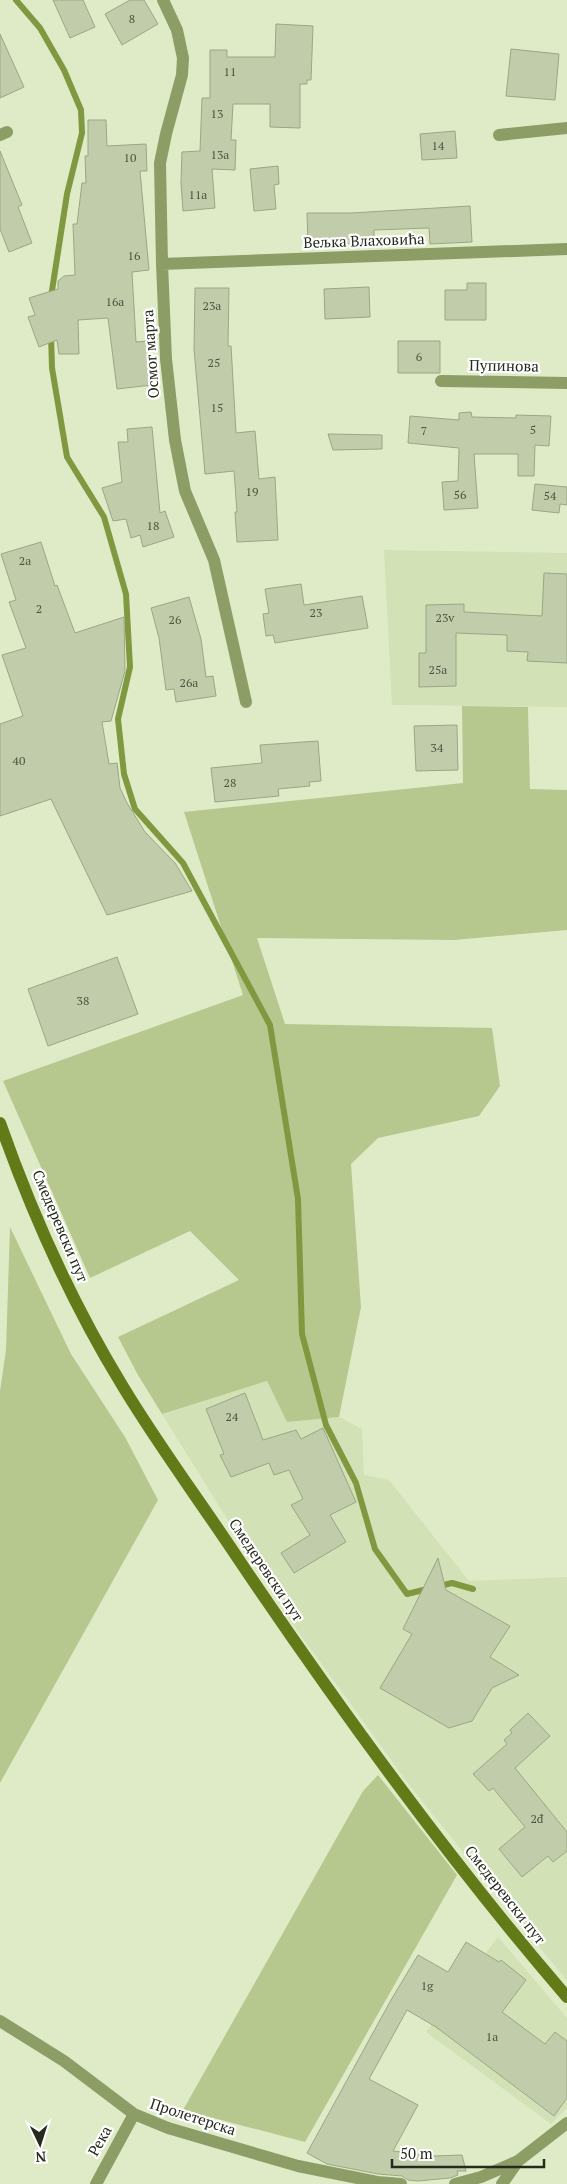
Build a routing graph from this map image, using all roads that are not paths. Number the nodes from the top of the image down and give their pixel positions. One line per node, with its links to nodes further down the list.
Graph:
1 (163, 0): 5 (street, Осмог марта)
2 (567, 128): 3 (street)
3 (499, 135)
4 (567, 249): 5 (street, Вељка Влаховића)
5 (162, 264): 8 (street, Осмог марта)
6 (441, 381): 7 (street, Пупинова)
7 (567, 383)
8 (246, 702)
9 (0, 1123): 10 (main road, Смедеревски пут)
10 (567, 1997)
11 (0, 2021): 12 (street, Пролетерска)
12 (134, 2114): 15 (street, Река); 16 (street, Пролетерска)
13 (567, 2123): 14 (street)
14 (518, 2161): 17 (street); 18 (street)
15 (96, 2184)
16 (401, 2184)
17 (454, 2184)
18 (502, 2184)

